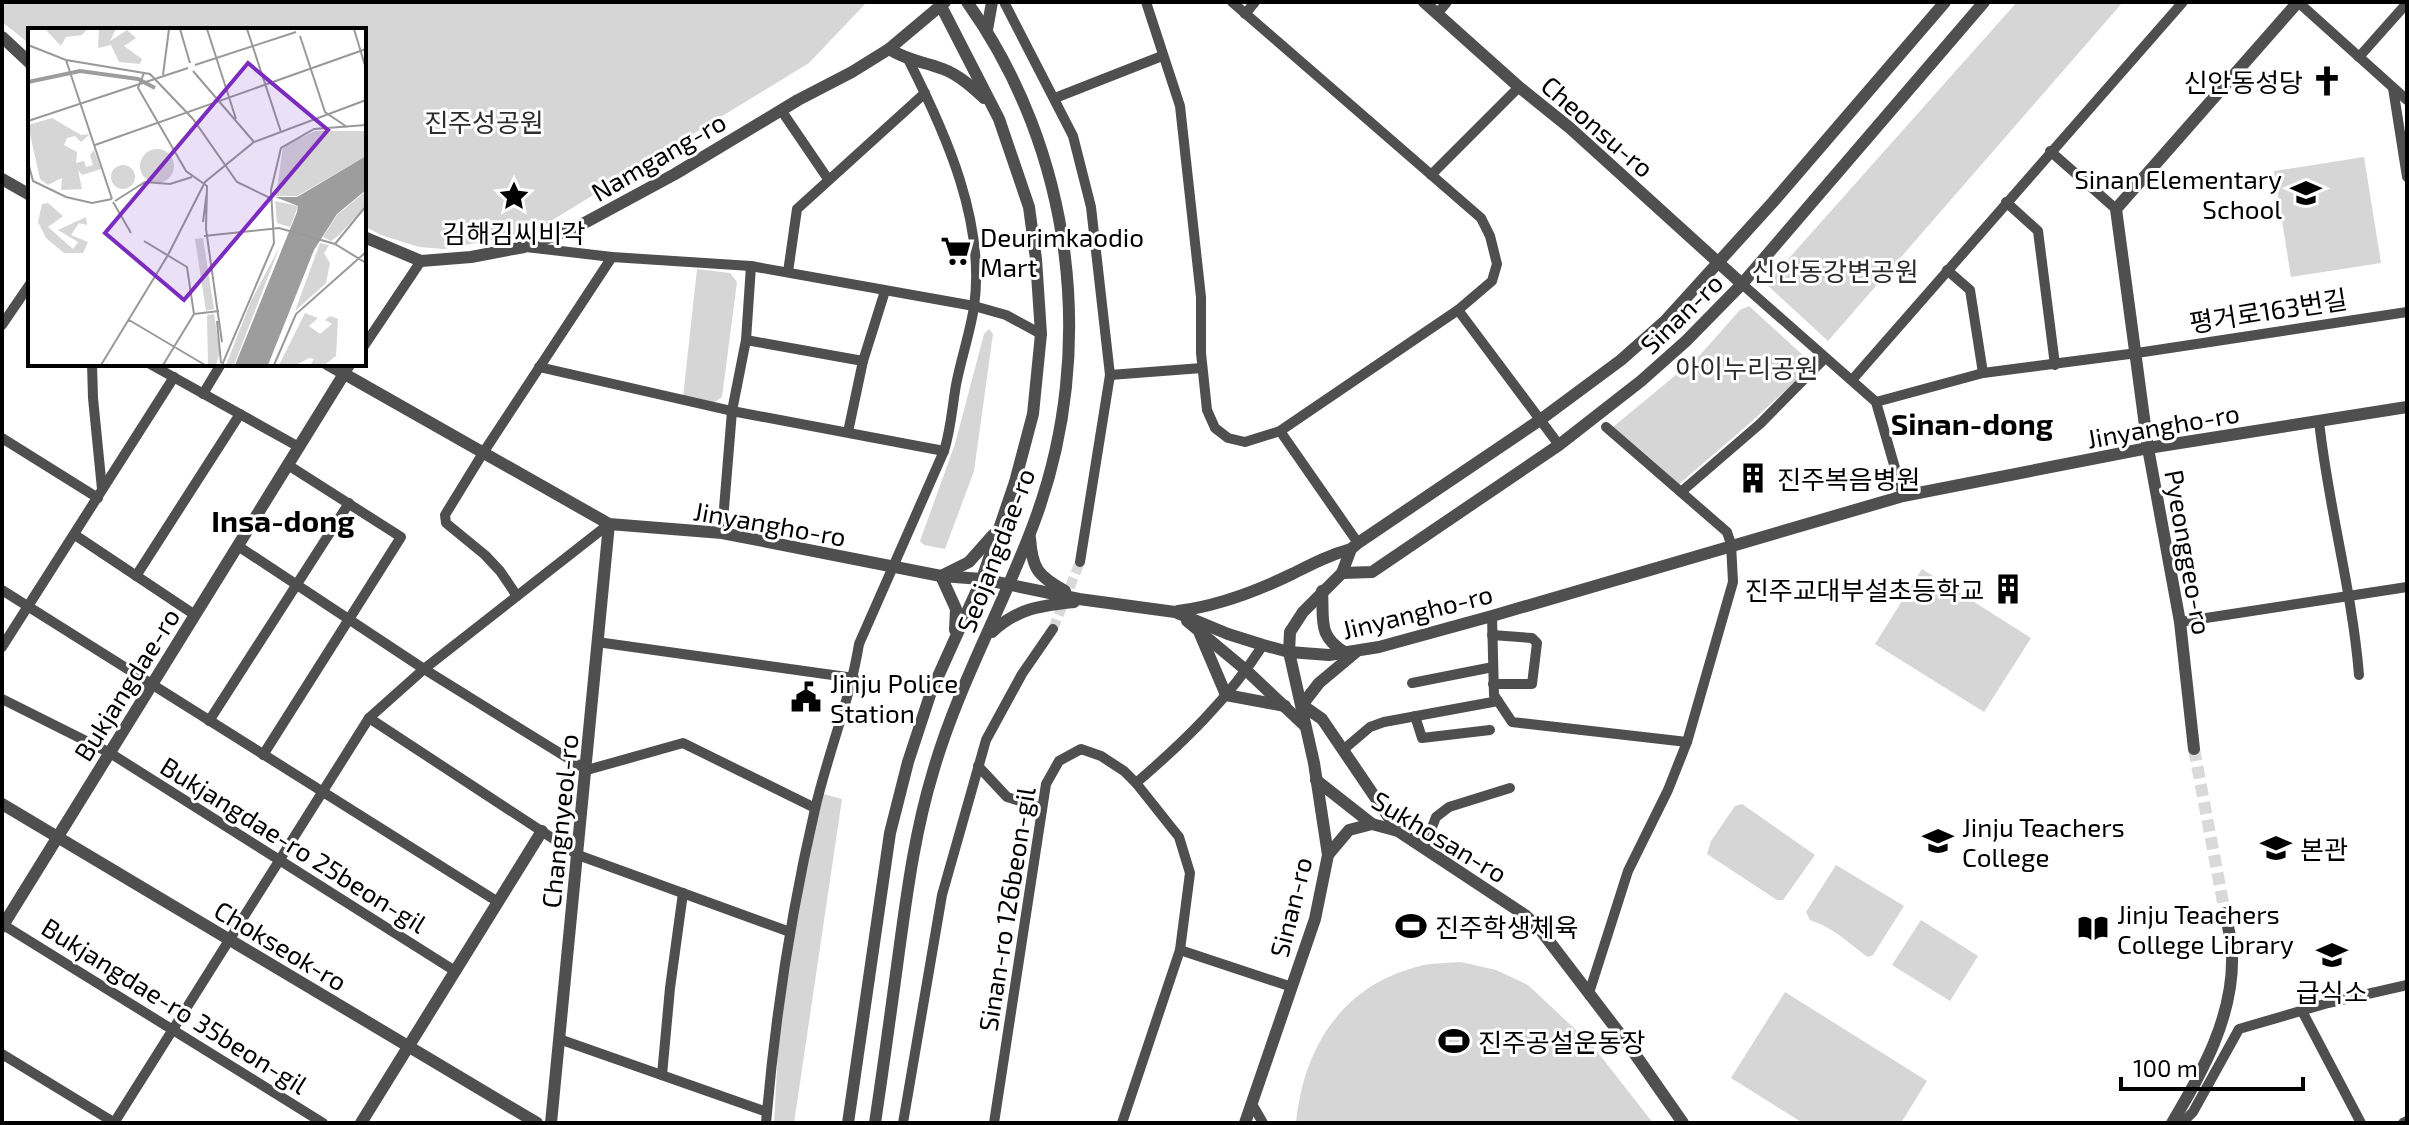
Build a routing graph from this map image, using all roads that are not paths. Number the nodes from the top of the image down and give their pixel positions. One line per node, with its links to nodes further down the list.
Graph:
1 (967, 2): 17 (street, Seojangdae-ro)
2 (992, 2): 17 (street)
3 (1004, 2): 27 (street)
4 (1146, 2): 20 (street)
5 (1232, 2): 15 (street)
6 (1255, 2): 15 (street)
7 (1424, 2): 16 (street, Cheonsu-ro)
8 (1447, 2): 16 (street)
9 (1945, 2): 43 (street, Sinan-ro)
10 (1984, 2): 47 (street, Sinan-ro)
11 (2183, 2): 31 (street)
12 (2298, 2): 21 (street); 38 (street)
13 (2407, 3): 21 (street)
14 (943, 4): 19 (street, Namgang-ro); 29 (street, Seojangdae-ro)
15 (1245, 14): 32 (street)
16 (1437, 14): 24 (street, Cheonsu-ro)
17 (987, 30): 95 (street, Seojangdae-ro)
18 (2, 37): 22 (street)
19 (889, 49): 23 (street); 30 (street, Namgang-ro)
20 (1162, 56): 27 (street); 65 (street)
21 (2359, 57): 25 (street)
22 (28, 61)
23 (909, 61): 26 (street); 29 (street)
24 (1519, 87): 32 (street); 43 (street, Cheonsu-ro)
25 (2393, 88): 28 (street); 33 (street)
26 (925, 93): 35 (street); 50 (street)
27 (1055, 98): 68 (street)
28 (2407, 100)
29 (991, 104): 54 (street, Seojangdae-ro)
30 (781, 110): 35 (street); 40 (street, Namgang-ro)
31 (2050, 151): 37 (street); 38 (street)
32 (1431, 175): 51 (street)
33 (2407, 177)
34 (2, 179): 36 (street)
35 (828, 179): 46 (street)
36 (28, 194)
37 (2006, 202): 45 (street); 60 (street)
38 (2116, 209): 57 (street, Pyeonggeo-ro)
39 (366, 238): 42 (street, Namgang-ro)
40 (524, 247): 41 (street); 42 (street, Namgang-ro)
41 (612, 257): 44 (street); 64 (street)
42 (421, 261): 56 (street)
43 (1719, 263): 47 (street, Cheonsu-ro); 76 (street, Sinan-ro)
44 (751, 266): 46 (street); 55 (street)
45 (1947, 270): 67 (street); 70 (street)
46 (788, 272): 49 (street)
47 (1742, 284): 58 (street); 82 (street, Sinan-ro)
48 (28, 291): 53 (street)
49 (885, 291): 50 (street); 59 (street)
50 (974, 306): 54 (street); 85 (street)
51 (1458, 310): 76 (street); 79 (street)
52 (2407, 312): 57 (street, 평거로163번길)
53 (2, 325)
54 (1041, 334): 92 (street, Seojangdae-ro)
55 (746, 340): 59 (street); 74 (street)
56 (366, 343)
57 (2137, 353): 60 (street, 평거로163번길); 84 (street, Pyeonggeo-ro)
58 (1825, 358): 70 (street); 88 (street)
59 (863, 361): 80 (street)
60 (2055, 365): 67 (street, 평거로163번길)
61 (92, 366): 89 (street)
62 (154, 366): 69 (street)
63 (220, 366): 71 (street)
64 (539, 367): 74 (street); 86 (street)
65 (1202, 368): 68 (street); 79 (street)
66 (348, 369): 83 (street, Bukjangdae-ro); 86 (street, Jinyangho-ro)
67 (1983, 373): 72 (street, 평거로163번길)
68 (1110, 375): 100 (street)
69 (174, 377): 71 (street); 89 (street)
70 (1852, 380): 72 (street)
71 (203, 394): 75 (street)
72 (1876, 402): 90 (street)
73 (2407, 407): 77 (street, Jinyangho-ro)
74 (732, 411): 80 (street); 94 (street)
75 (240, 414): 83 (street); 103 (street)
76 (1540, 420): 82 (street); 99 (street, Sinan-ro)
77 (2319, 421): 84 (street, Jinyangho-ro); 112 (street)
78 (1606, 427): 88 (street)
79 (1280, 431): 99 (street)
80 (848, 432): 85 (street)
81 (2, 438): 89 (street)
82 (1559, 445): 102 (street, Sinan-ro)
83 (299, 447): 87 (street, Bukjangdae-ro)
84 (2148, 448): 90 (street, Jinyangho-ro); 119 (street, Pyeonggeo-ro)
85 (944, 451): 101 (street)
86 (483, 453): 93 (street, Jinyangho-ro); 111 (street)
87 (288, 465): 91 (street); 98 (street, Bukjangdae-ro)
88 (1681, 492): 97 (street)
89 (100, 494): 96 (street)
90 (1903, 496): 97 (street, Jinyangho-ro)
91 (349, 503): 106 (street); 118 (street)
92 (1002, 523): 104 (street); 105 (street, Seojangdae-ro)
93 (609, 524): 94 (street, Jinyangho-ro); 111 (street); 125 (street, Changnyeol-ro)
94 (722, 533): 101 (street, Jinyangho-ro)
95 (1030, 533): 107 (street, Seojangdae-ro); 113 (street)
96 (75, 535): 103 (street); 114 (street)
97 (1731, 544): 117 (street, Jinyangho-ro); 148 (street)
98 (238, 546): 106 (street); 116 (street, Bukjangdae-ro)
99 (1354, 546): 102 (street); 115 (street, Sinan-ro)
100 (1080, 562)
101 (893, 567): 104 (street, Jinyangho-ro); 134 (street)
102 (1342, 573): 110 (street)
103 (136, 576): 116 (street)
104 (941, 576): 105 (street, Jinyangho-ro); 124 (street)
105 (982, 579): 107 (street, Jinyangho-ro); 124 (street, Seojangdae-ro)
106 (296, 584): 118 (street); 145 (street)
107 (1008, 584): 113 (street, Jinyangho-ro); 123 (street, Seojangdae-ro)
108 (2407, 587): 112 (street)
109 (2, 590): 114 (street)
110 (1322, 591): 128 (street); 129 (street)
111 (517, 596): 131 (street)
112 (2351, 597): 119 (street); 133 (street)
113 (1084, 599): 115 (street, Jinyangho-ro); 123 (street)
114 (28, 607): 127 (street); 137 (street)
115 (1175, 612): 121 (street); 126 (street, Jinyangho-ro)
116 (195, 615): 137 (street, Bukjangdae-ro)
117 (1492, 616): 122 (street); 129 (street, Jinyangho-ro)
118 (349, 619): 131 (street); 152 (street)
119 (2180, 622): 149 (street, Pyeonggeo-ro)
120 (1053, 629): 153 (street)
121 (1199, 631): 132 (street); 138 (street)
122 (1492, 635): 130 (street); 136 (street)
123 (987, 636): 195 (street, Seojangdae-ro)
124 (955, 639): 194 (street, Seojangdae-ro)
125 (597, 642): 134 (street); 154 (street, Changnyeol-ro)
126 (1263, 645): 128 (street, Jinyangho-ro); 132 (street)
127 (2, 647)
128 (1289, 652): 129 (street, Jinyangho-ro); 141 (street, Sinan-ro)
129 (1351, 653): 141 (street)
130 (1493, 667): 135 (street); 136 (street)
131 (424, 669): 144 (street); 154 (street)
132 (1247, 671): 138 (street); 142 (street)
133 (2359, 675)
134 (854, 678): 160 (street)
135 (1412, 683)
136 (1493, 684): 140 (street)
137 (152, 685): 145 (street); 151 (street, Bukjangdae-ro)
138 (1226, 695): 142 (street); 156 (street)
139 (2, 699): 151 (street, Bukjangdae-ro 25beon-gil)
140 (1498, 701): 143 (street); 148 (street)
141 (1302, 705): 146 (street, Sinan-ro); 150 (street)
142 (1286, 706): 146 (street)
143 (1415, 716): 147 (street); 150 (street)
144 (369, 718): 158 (street); 163 (street)
145 (209, 721): 152 (street)
146 (1306, 727): 155 (street, Sinan-ro)
147 (1490, 730)
148 (1687, 742): 180 (street)
149 (2194, 749)
150 (1343, 750): 164 (street)
151 (110, 753): 165 (street, Bukjangdae-ro); 169 (street, Bukjangdae-ro 25beon-gil)
152 (263, 755): 158 (street)
153 (978, 766): 161 (street); 196 (street)
154 (587, 770): 160 (street); 167 (street, Changnyeol-ro)
155 (1316, 780): 162 (street, Sukhosan-ro); 168 (street, Sinan-ro)
156 (1136, 783): 161 (street, Sinan-ro 126beon-gil); 176 (street, Sinan-ro 126beon-gil)
157 (1510, 788): 166 (street)
158 (322, 792): 169 (street); 171 (street)
159 (2, 804): 165 (street, Chokseok-ro)
160 (815, 808): 174 (street)
161 (1042, 808): 197 (street, Sinan-ro 126beon-gil)
162 (1372, 824): 164 (street, Sukhosan-ro); 168 (street)
163 (542, 831): 167 (street); 171 (street)
164 (1398, 831): 166 (street, Sukhosan-ro)
165 (57, 837): 173 (street, Bukjangdae-ro); 175 (street, Chokseok-ro)
166 (1424, 848): 180 (street, Sukhosan-ro)
167 (578, 855): 170 (street); 183 (street, Changnyeol-ro)
168 (1328, 855): 179 (street, Sinan-ro)
169 (279, 860): 175 (street); 177 (street, Bukjangdae-ro 25beon-gil)
170 (683, 893): 174 (street); 186 (street)
171 (498, 902): 177 (street)
172 (2225, 913): 202 (street)
173 (2, 925): 182 (street, Bukjangdae-ro 35beon-gil)
174 (790, 932): 188 (street)
175 (228, 939): 182 (street); 184 (street, Chokseok-ro)
176 (1180, 950): 179 (street); 198 (street, Sinan-ro 126beon-gil)
177 (455, 971): 184 (street)
178 (2407, 985): 181 (street)
179 (1292, 987): 187 (street, Sinan-ro)
180 (1589, 993): 201 (street, Sukhosan-ro)
181 (2302, 1011): 203 (street); 204 (street)
182 (172, 1029): 189 (street); 190 (street, Bukjangdae-ro 35beon-gil)
183 (559, 1039): 186 (street); 193 (street, Changnyeol-ro)
184 (408, 1047): 191 (street); 192 (street, Chokseok-ro)
185 (2, 1054): 189 (street)
186 (662, 1075): 188 (street)
187 (1252, 1104): 199 (street, Sinan-ro); 200 (street)
188 (766, 1117)
189 (115, 1123)
190 (323, 1123)
191 (361, 1123)
192 (537, 1123)
193 (551, 1123)
194 (848, 1123)
195 (875, 1123)
196 (903, 1123)
197 (994, 1123)
198 (1122, 1123)
199 (1245, 1123)
200 (1263, 1123)
201 (1683, 1123)
202 (2172, 1123)
203 (2182, 1123)
204 (2361, 1123)

